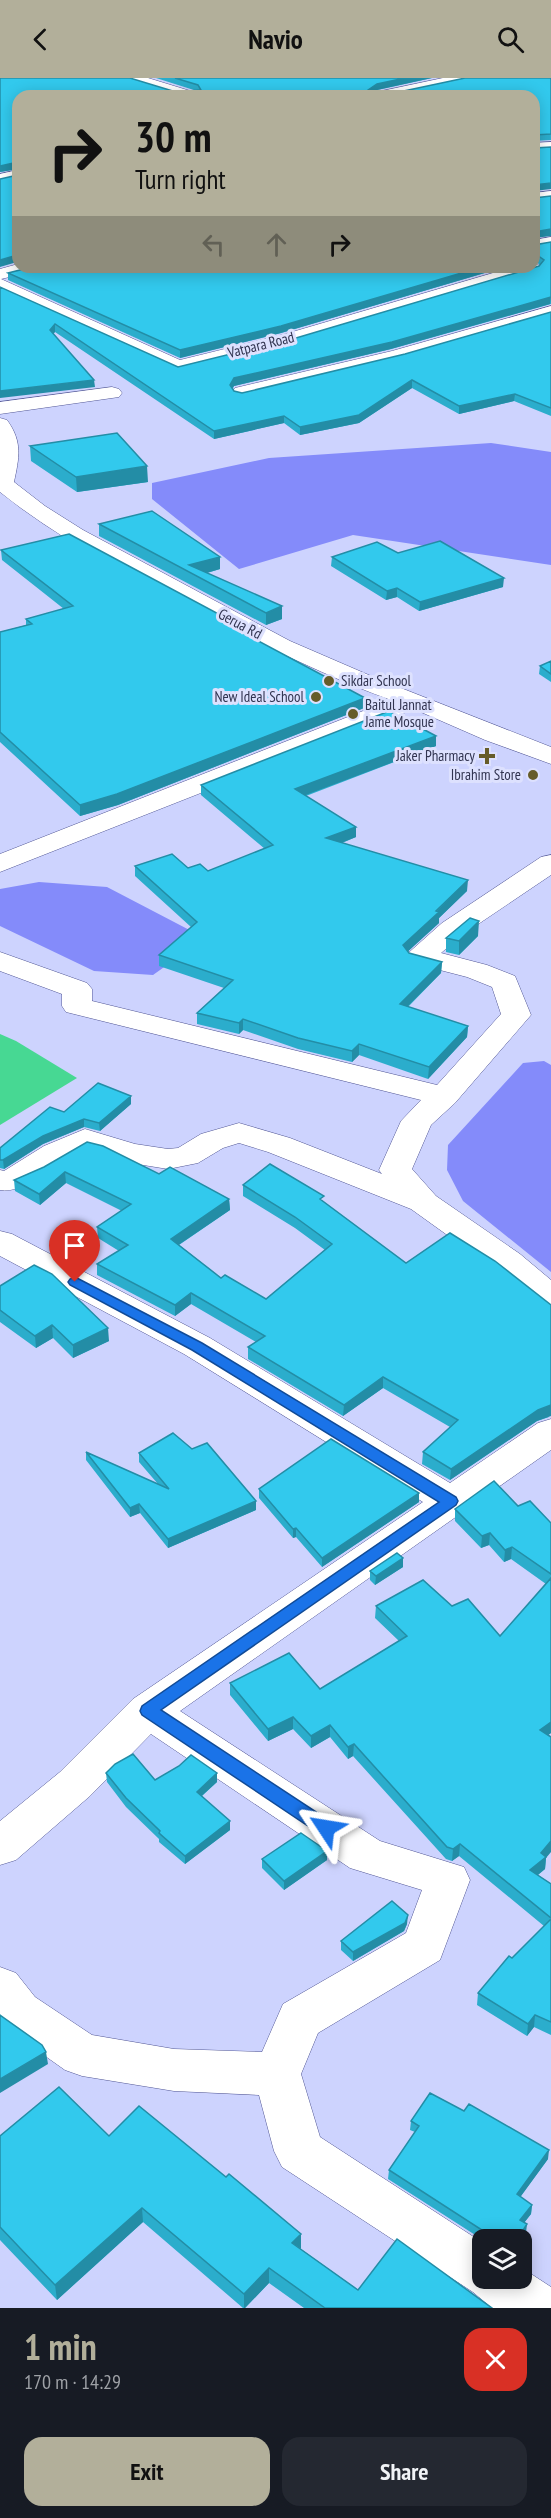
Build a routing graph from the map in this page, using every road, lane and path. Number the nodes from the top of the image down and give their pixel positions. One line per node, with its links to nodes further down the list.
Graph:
1 (133, 78): 3 (street)
2 (464, 78): 4 (street)
3 (172, 90)
4 (406, 90)
5 (513, 273): 6 (street, Vatpara Road)
6 (0, 284)
7 (551, 310): 8 (street)
8 (242, 392)
9 (112, 393): 10 (street)
10 (0, 408)
11 (0, 424): 12 (street, Gerua Rd)
12 (5, 451): 13 (street, Gerua Rd)
13 (414, 700): 14 (street, Gerua Rd); 16 (street)
14 (551, 756)
15 (551, 863): 18 (street)
16 (0, 864)
17 (0, 961): 18 (street)
18 (444, 1096): 20 (street)
19 (0, 1180): 20 (street)
20 (424, 1203): 22 (street)
21 (0, 1242): 24 (street)
22 (551, 1298)
23 (551, 1432): 24 (street)
24 (450, 1501): 25 (street)
25 (148, 1711): 26 (street); 28 (street)
26 (0, 1847)
27 (0, 1987): 28 (street)
28 (277, 2074): 29 (street)
29 (472, 2265)
30 (508, 2289): 31 (street)
31 (537, 2308)

